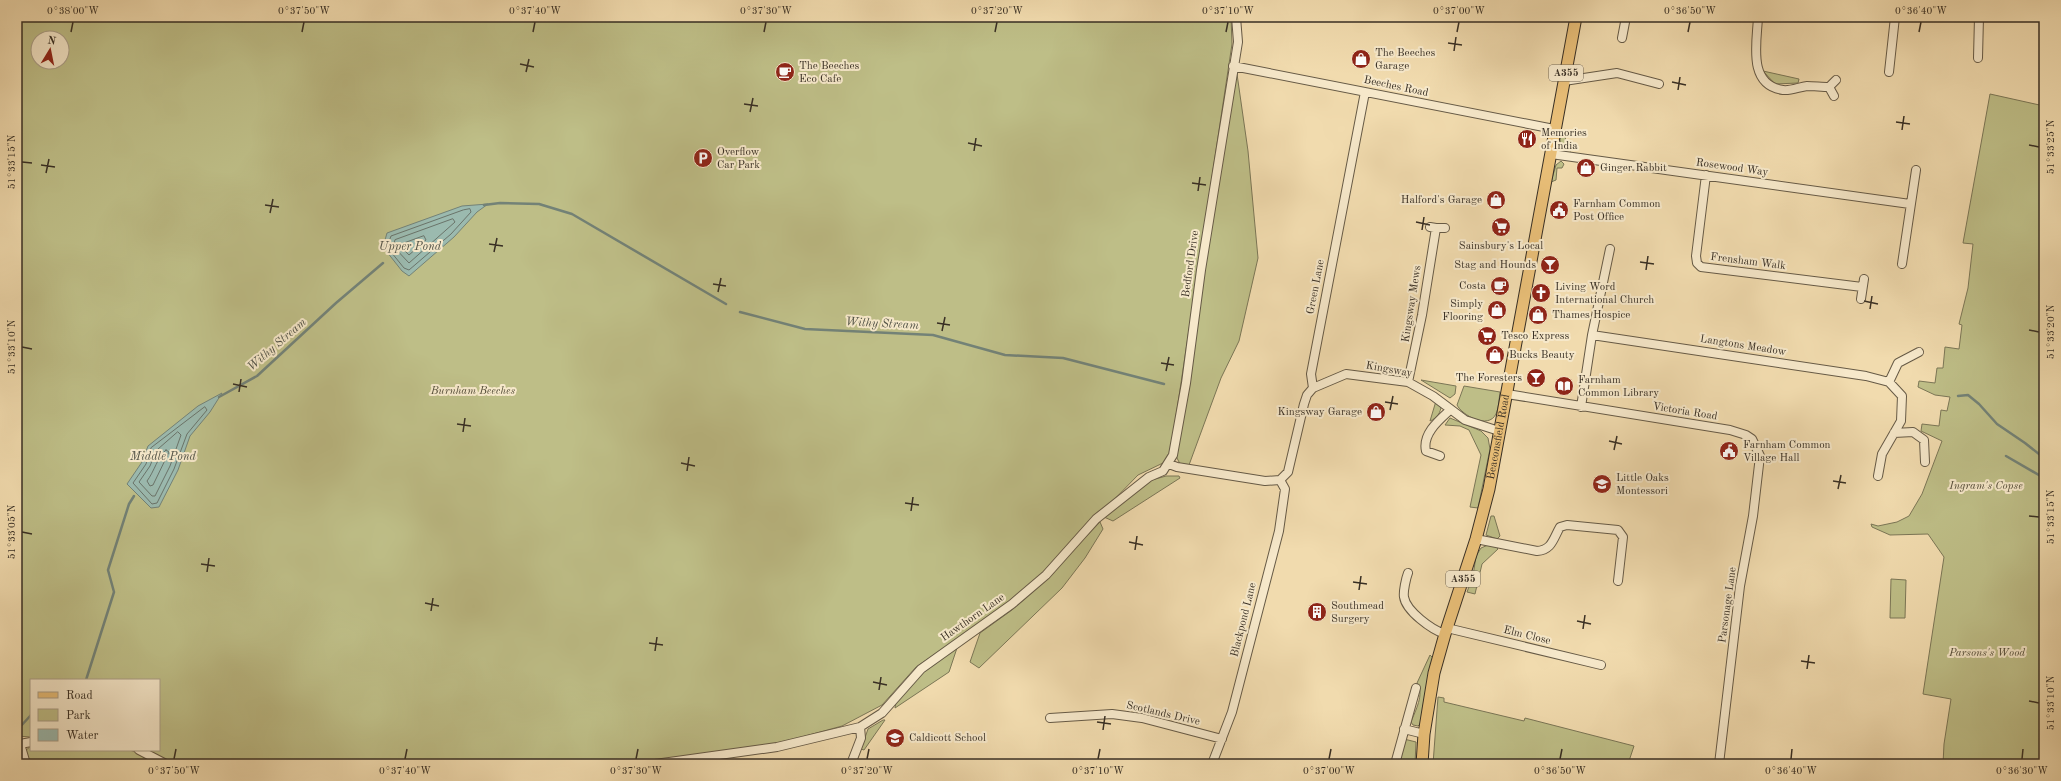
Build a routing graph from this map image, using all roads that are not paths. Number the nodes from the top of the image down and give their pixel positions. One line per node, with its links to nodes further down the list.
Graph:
1 (1236, 17): 9 (street, Bedford Drive)
2 (1576, 17): 12 (main road, Beaconsfield Road / A355)
3 (1626, 17): 7 (street)
4 (1758, 17): 14 (street)
5 (1895, 17): 10 (street)
6 (1979, 17): 8 (street)
7 (1622, 38)
8 (1978, 58)
9 (1233, 66): 15 (street, Beeches Road); 39 (street, Bedford Drive)
10 (1889, 72)
11 (1836, 80): 14 (street)
12 (1564, 81): 13 (street); 17 (main road, Beaconsfield Road / A355)
13 (1659, 84)
14 (1829, 87): 16 (street)
15 (1365, 92): 17 (street, Beeches Road); 30 (street, Green Lane)
16 (1834, 96)
17 (1554, 129): 18 (main road, Beaconsfield Road / A355)
18 (1551, 154): 20 (street, Rosewood Way); 31 (main road, Beaconsfield Road / A355)
19 (1916, 170): 21 (street)
20 (1706, 175): 21 (street, Rosewood Way); 25 (street, Frensham Walk)
21 (1910, 204): 24 (street)
22 (1445, 228): 28 (street, Kingsway Mews)
23 (1610, 249): 26 (street)
24 (1902, 264)
25 (1861, 299)
26 (1592, 334): 29 (street, Langtons Meadow); 32 (street)
27 (1920, 352): 29 (street)
28 (1408, 382): 30 (street, Kingsway); 33 (street, Kingsway)
29 (1889, 382): 35 (street)
30 (1313, 388): 41 (street)
31 (1507, 394): 32 (street, Victoria Road); 34 (main road, Beaconsfield Road / A355)
32 (1581, 407): 36 (street, Victoria Road)
33 (1450, 410): 34 (street, Kingsway); 37 (street)
34 (1499, 431): 42 (main road, Beaconsfield Road / A355)
35 (1894, 433): 38 (street); 40 (street)
36 (1758, 448): 63 (street, Parsonage Lane)
37 (1440, 456)
38 (1925, 462)
39 (1169, 464): 41 (street); 49 (street, Hawthorn Lane)
40 (1878, 476)
41 (1280, 480): 52 (street, Blackpond Lane)
42 (1476, 539): 44 (street); 45 (main road, Beaconsfield Road / A355)
43 (1408, 573): 45 (street, Elm Close)
44 (1618, 581)
45 (1446, 631): 46 (street, Elm Close); 51 (main road, Beaconsfield Road / A355)
46 (1601, 665)
47 (1416, 688): 50 (street)
48 (1050, 718): 52 (street, Scotlands Drive)
49 (860, 727): 58 (street, Hawthorn Lane); 59 (street)
50 (1404, 729): 51 (street); 61 (street)
51 (1424, 734): 62 (main road, Beaconsfield Road / A355)
52 (1222, 739): 60 (street, Blackpond Lane)
53 (30, 742): 54 (street)
54 (19, 743): 56 (street)
55 (141, 751): 57 (street)
56 (26, 764)
57 (166, 764)
58 (655, 764)
59 (851, 764)
60 (1212, 764)
61 (1395, 764)
62 (1422, 764)
63 (1719, 764)

